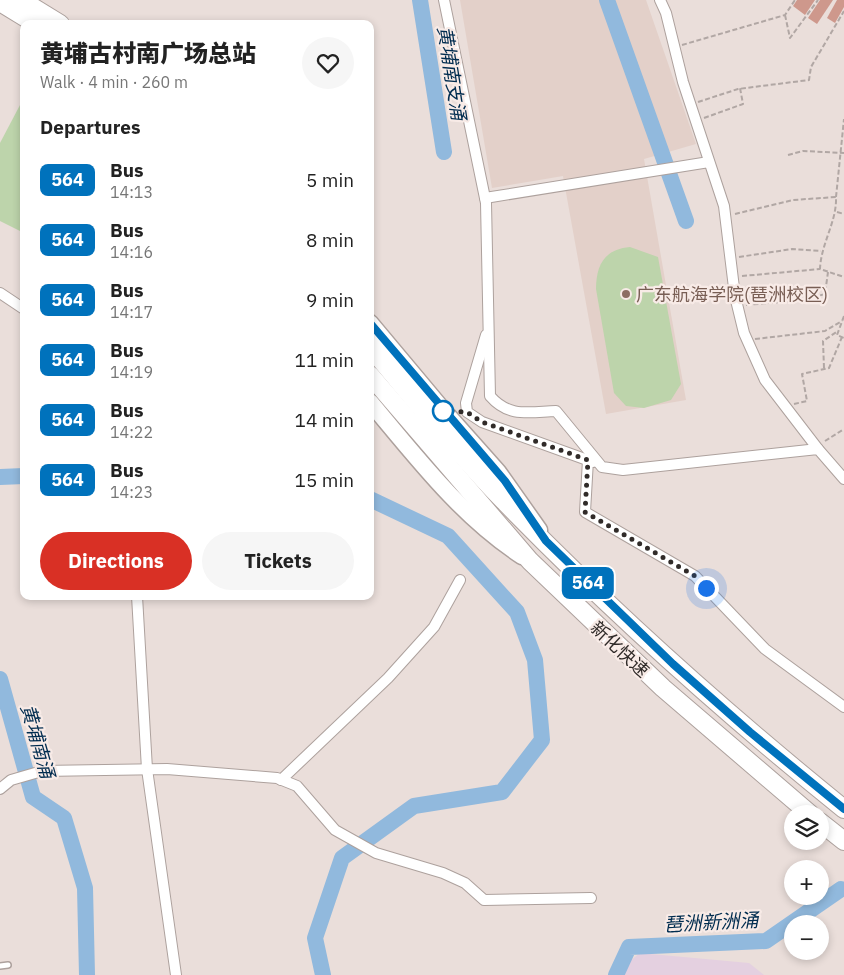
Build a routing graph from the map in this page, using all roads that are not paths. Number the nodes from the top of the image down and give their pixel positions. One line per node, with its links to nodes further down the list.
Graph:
1 (21, 0): 6 (highway)
2 (444, 0): 8 (street)
3 (660, 0): 7 (street)
4 (0, 2): 5 (highway)
5 (29, 20)
6 (54, 20)
7 (709, 162): 8 (street); 16 (street)
8 (484, 198): 11 (street)
9 (0, 294): 10 (street)
10 (20, 306)
11 (488, 324): 17 (street); 18 (street)
12 (374, 328): 20 (highway)
13 (374, 352): 20 (highway, 新化快速)
14 (374, 380): 21 (highway, 新化快速)
15 (374, 407): 21 (highway)
16 (817, 448): 18 (street); 19 (street)
17 (588, 460): 18 (street); 24 (street)
18 (600, 463)
19 (844, 479)
20 (546, 541): 29 (highway, 新化快速)
21 (530, 561): 28 (highway, 新化快速)
22 (460, 580): 26 (street)
23 (137, 600): 25 (street)
24 (844, 707)
25 (147, 769): 26 (street); 27 (street); 35 (street)
26 (282, 780): 32 (street)
27 (0, 789)
28 (799, 805)
29 (844, 809)
30 (829, 829): 31 (highway)
31 (844, 841)
32 (591, 898)
33 (0, 966): 34 (lane)
34 (8, 966)
35 (176, 975)

